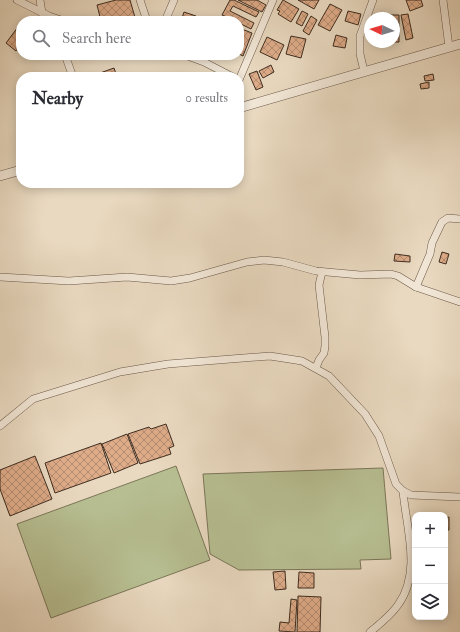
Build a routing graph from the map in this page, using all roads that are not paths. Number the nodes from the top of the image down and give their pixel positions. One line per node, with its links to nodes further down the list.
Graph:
1 (17, 0): 8 (street)
2 (40, 0): 9 (street)
3 (140, 0): 10 (street)
4 (174, 0): 11 (street)
5 (273, 0): 19 (street)
6 (373, 0): 16 (street)
7 (443, 0): 13 (street)
8 (45, 16)
9 (47, 16)
10 (145, 16)
11 (167, 16)
12 (460, 44): 13 (street)
13 (449, 46): 16 (street)
14 (67, 60): 17 (street)
15 (199, 60): 18 (street)
16 (364, 71): 20 (street)
17 (72, 72)
18 (223, 72)
19 (242, 72)
20 (244, 107)
21 (16, 171): 22 (street)
22 (0, 176)
23 (460, 219): 26 (street)
24 (322, 272): 25 (street); 26 (street); 28 (street)
25 (0, 277)
26 (416, 286): 27 (street)
27 (460, 302)
28 (316, 368): 29 (street); 30 (street)
29 (0, 426)
30 (403, 491): 31 (street); 32 (street)
31 (460, 497)
32 (370, 632)

